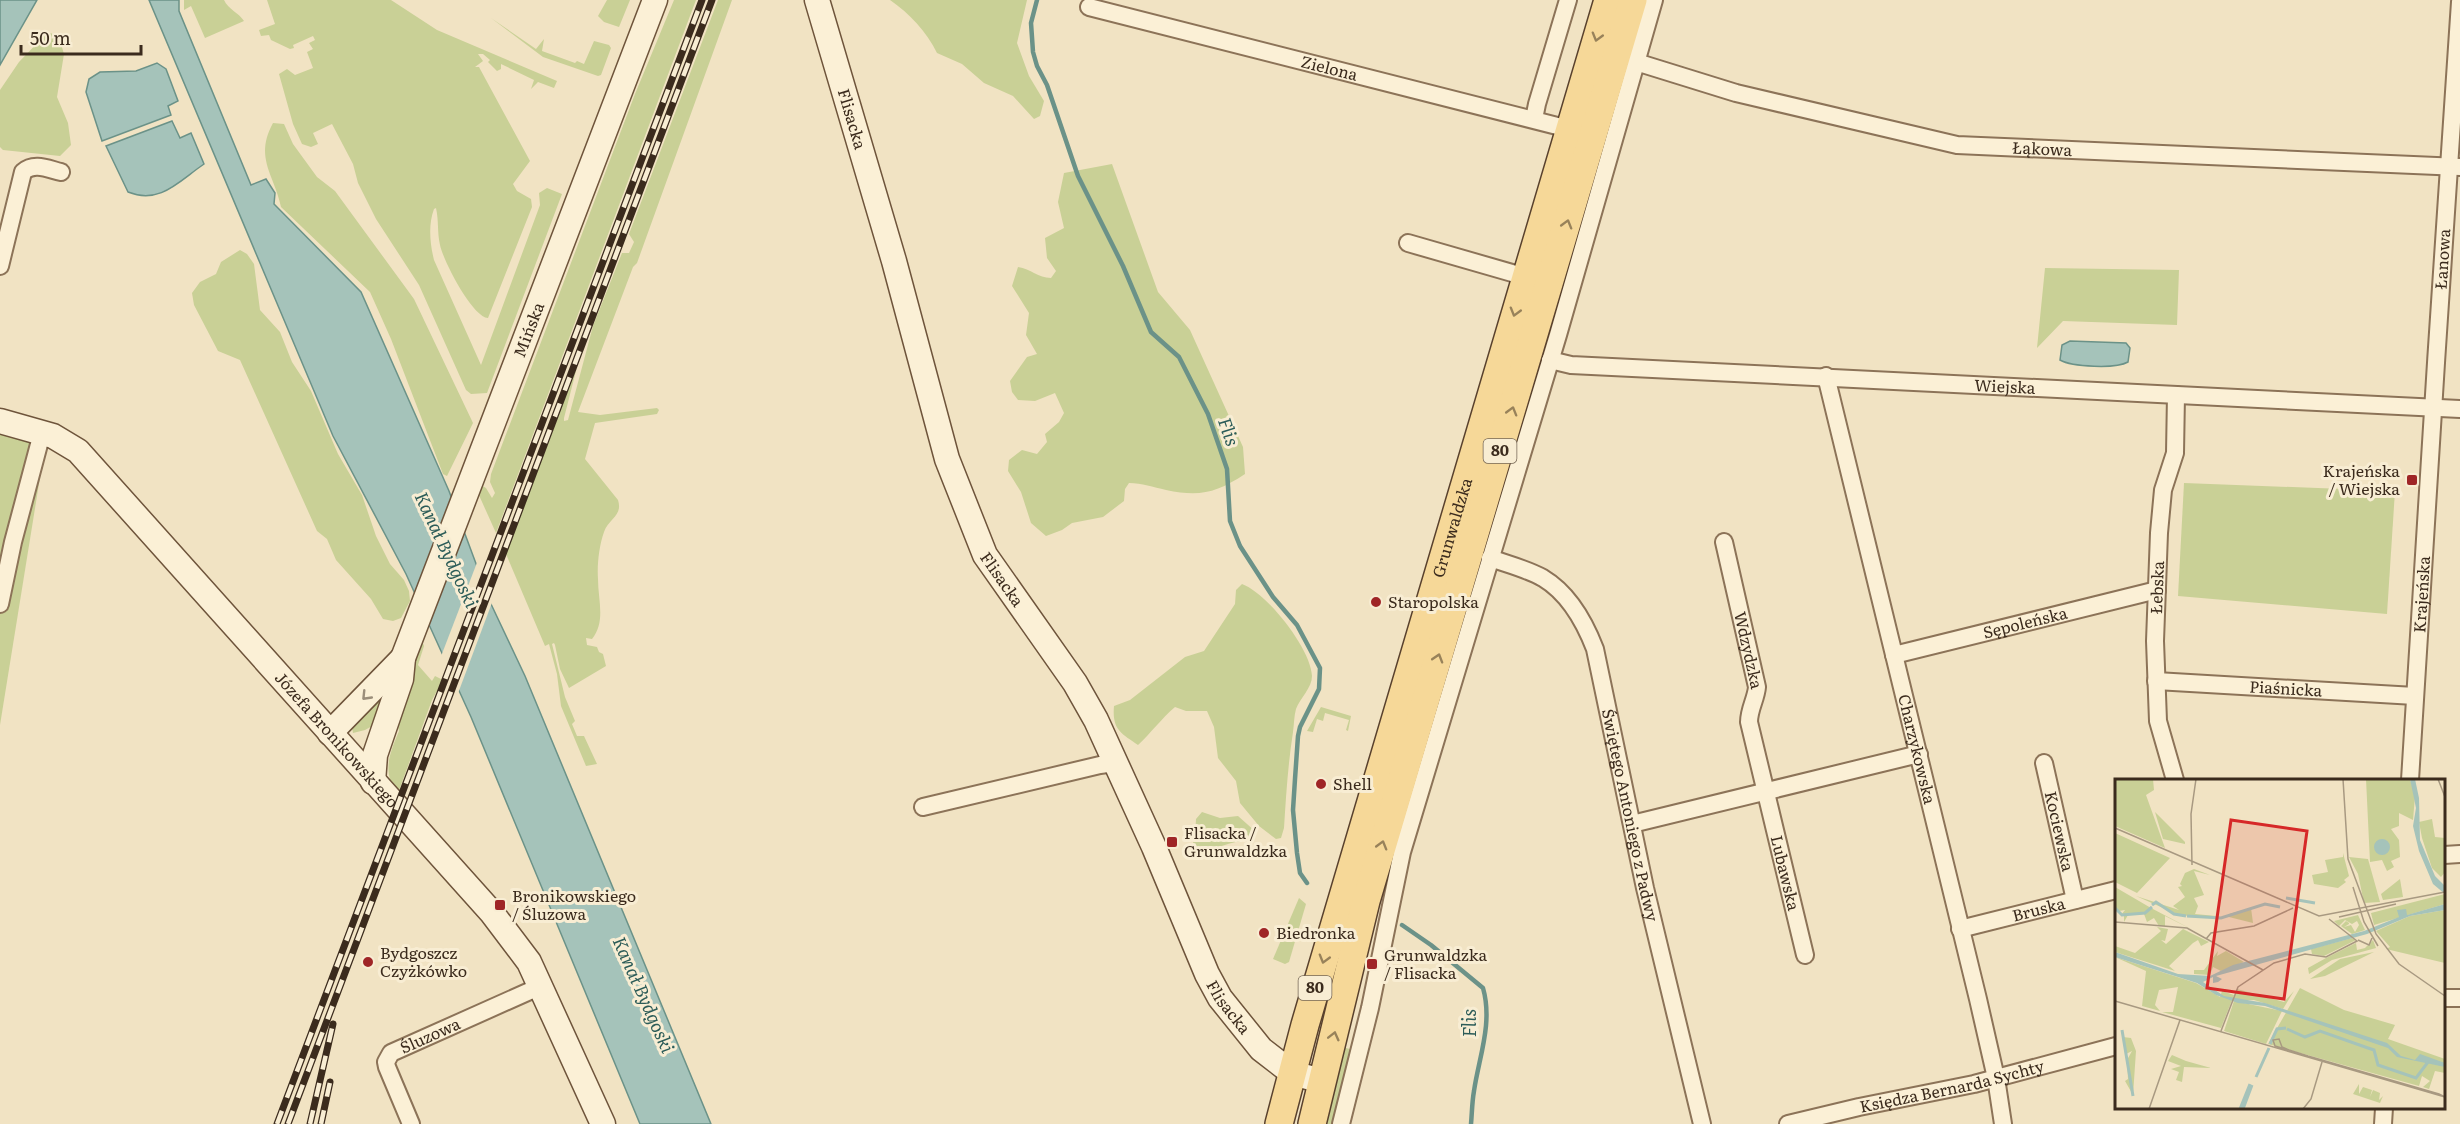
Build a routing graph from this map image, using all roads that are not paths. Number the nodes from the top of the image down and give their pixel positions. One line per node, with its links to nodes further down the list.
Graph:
1 (655, 0): 28 (street, Mińska)
2 (817, 0): 35 (street, Flisacka)
3 (1568, 0): 10 (street)
4 (1608, 0): 11 (main road, Grunwaldzka / 80, one-way to 11)
5 (1633, 0): 53 (main road, Grunwaldzka / 80, one-way to 5)
6 (1654, 0): 9 (street)
7 (2460, 2): 12 (street, Łanowa)
8 (1089, 7): 10 (street, Zielona)
9 (1636, 62): 12 (street, Łąkowa); 17 (street)
10 (1534, 119): 11 (street, Zielona)
11 (1569, 129): 16 (main road, Grunwaldzka / 80)
12 (2454, 166): 20 (street, Łanowa)
13 (61, 172): 15 (street)
14 (1408, 243): 16 (street)
15 (0, 266)
16 (1526, 277): 51 (main road, Grunwaldzka / 80, one-way to 51)
17 (1550, 360): 18 (street, Wiejska); 25 (street)
18 (1826, 376): 19 (street, Wiejska); 29 (street, Charzykowska)
19 (2176, 395): 20 (street, Wiejska); 26 (street, Łebska)
20 (2433, 407): 21 (street, Wiejska); 31 (street, Krajeńska)
21 (2460, 409)
22 (0, 421): 23 (street, Józefa Bronikowskiego)
23 (42, 433): 27 (street); 33 (street, Józefa Bronikowskiego)
24 (1724, 543): 40 (street, Wdzydzka)
25 (1490, 558): 42 (street, Świętego Antoniego z Padwy); 59 (street)
26 (2157, 590): 29 (street, Sępoleńska); 30 (street, Łebska)
27 (0, 604)
28 (406, 650): 32 (street, Mińska); 33 (street, Mińska, one-way to 33)
29 (1894, 655): 34 (street, Charzykowska)
30 (2156, 681): 31 (street, Piaśnicka); 37 (street, Łebska)
31 (2415, 696): 38 (street, Krajeńska)
32 (383, 729): 33 (street); 39 (street, Mińska)
33 (335, 739): 39 (street, Józefa Bronikowskiego)
34 (1919, 754): 40 (street); 47 (street, Charzykowska)
35 (1116, 763): 41 (street); 51 (street, Flisacka)
36 (2044, 763): 46 (street, Kociewska)
37 (2175, 779)
38 (2410, 779)
39 (373, 782): 49 (street, Józefa Bronikowskiego)
40 (1764, 793): 42 (street); 48 (street, Lubawska)
41 (924, 807)
42 (1632, 824): 60 (street, Świętego Antoniego z Padwy)
43 (2460, 854): 44 (street)
44 (2445, 855)
45 (2115, 890): 46 (street, Bruska)
46 (2075, 900): 47 (street, Bruska)
47 (1960, 929): 52 (street, Charzykowska)
48 (1805, 955)
49 (541, 986): 55 (street, Śluzowa); 56 (street, Józefa Bronikowskiego)
50 (2115, 1046): 52 (street, Księdza Bernarda Sychty)
51 (1292, 1072): 53 (street, Flisacka); 57 (main road, Grunwaldzka / 80)
52 (1996, 1078): 61 (street, Księdza Bernarda Sychty); 62 (street, Charzykowska)
53 (1322, 1081): 58 (main road, Grunwaldzka / 80)
54 (2384, 1109): 63 (street)
55 (411, 1124)
56 (603, 1124)
57 (1279, 1124)
58 (1312, 1124)
59 (1341, 1124)
60 (1702, 1124)
61 (1788, 1124)
62 (2003, 1124)
63 (2383, 1124)

